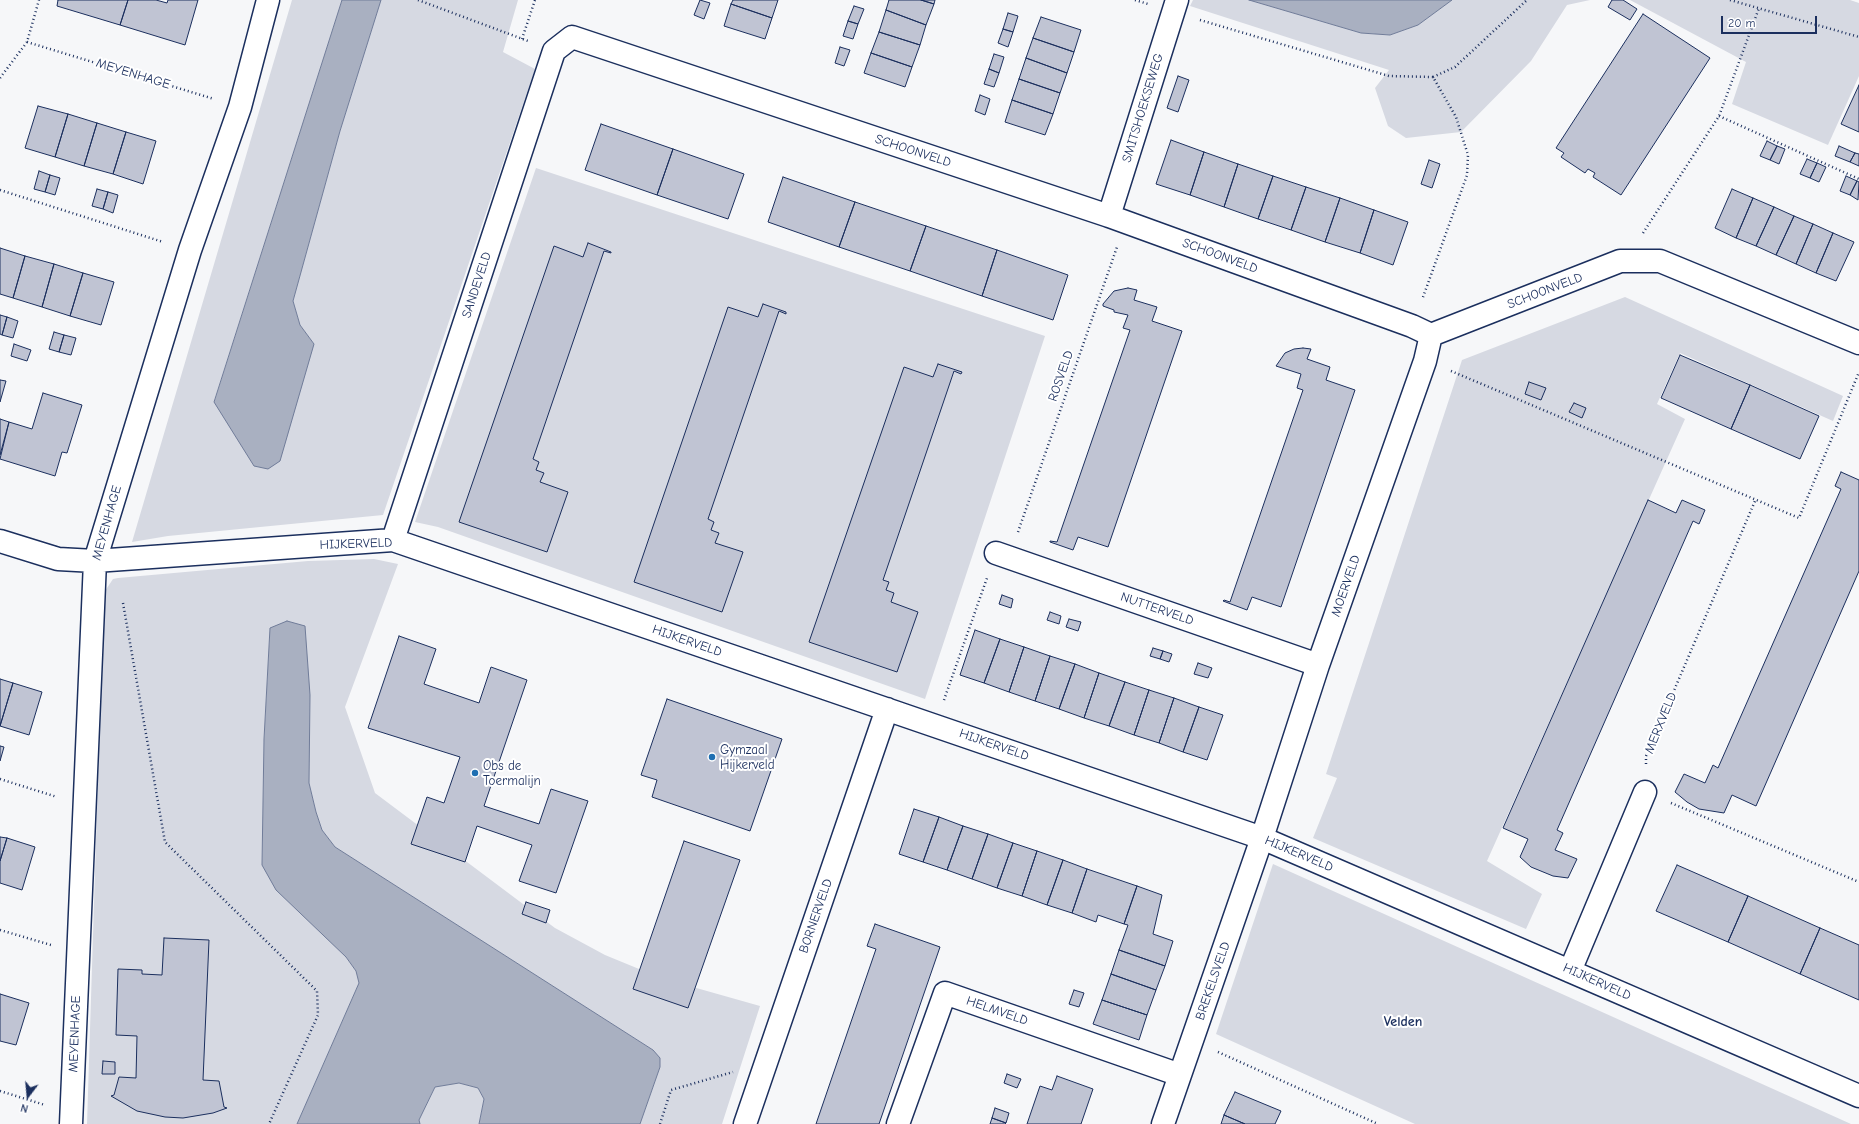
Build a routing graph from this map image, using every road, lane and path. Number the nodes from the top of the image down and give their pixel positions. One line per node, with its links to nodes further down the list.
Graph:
1 (39, 0): 11 (path)
2 (268, 0): 14 (street, MEYENHAGE)
3 (418, 0): 4 (path)
4 (535, 0)
5 (1527, 0): 12 (path)
6 (1730, 0): 8 (path)
7 (1175, 6): 12 (path); 18 (street, SMITSHOEKSEWEG)
8 (1759, 8): 10 (path); 15 (path)
9 (572, 37): 18 (street, SCHOONVELD); 26 (street, SANDEVELD)
10 (1859, 37)
11 (27, 42): 13 (path); 14 (path, MEYENHAGE)
12 (1433, 77): 21 (path)
13 (0, 78)
14 (240, 106): 19 (street, MEYENHAGE)
15 (1719, 116): 16 (path); 20 (path)
16 (1859, 179)
17 (0, 190): 19 (path)
18 (1117, 219): 21 (street, SCHOONVELD); 28 (path, ROSVELD)
19 (190, 250): 29 (street, MEYENHAGE)
20 (1620, 261): 21 (street, SCHOONVELD); 22 (street, SCHOONVELD)
21 (1421, 331): 23 (street, MOERVELD)
22 (1859, 343)
23 (1425, 361): 25 (path); 31 (street, MOERVELD)
24 (1859, 372): 25 (path)
25 (1756, 501): 35 (path, MERXVELD)
26 (393, 540): 29 (street, HIJKERVELD); 32 (street, HIJKERVELD)
27 (0, 542): 29 (street, HIJKERVELD)
28 (996, 553): 31 (street, NUTTERVELD); 33 (path)
29 (95, 561): 36 (street, MEYENHAGE)
30 (123, 601): 48 (path)
31 (1318, 665): 37 (street, MOERVELD)
32 (887, 709): 33 (street, HIJKERVELD); 43 (street, BORNERVELD)
33 (935, 725): 37 (street, HIJKERVELD)
34 (0, 778): 36 (path)
35 (1645, 792): 38 (path); 41 (street)
36 (84, 805): 40 (street, MEYENHAGE)
37 (1262, 838): 41 (street, HIJKERVELD); 42 (street, BREKELSVELD)
38 (1859, 882)
39 (0, 930): 40 (path)
40 (78, 954): 47 (street, MEYENHAGE)
41 (1570, 971): 46 (street, HIJKERVELD)
42 (1192, 1040): 44 (street, BREKELSVELD); 53 (path)
43 (766, 1062): 49 (path); 50 (street, BORNERVELD)
44 (1180, 1074): 51 (street, HELMVELD); 52 (street, BREKELSVELD)
45 (0, 1091): 47 (path)
46 (1859, 1096)
47 (72, 1119)
48 (269, 1124)
49 (660, 1124)
50 (745, 1124)
51 (898, 1124)
52 (1163, 1124)
53 (1378, 1124)

